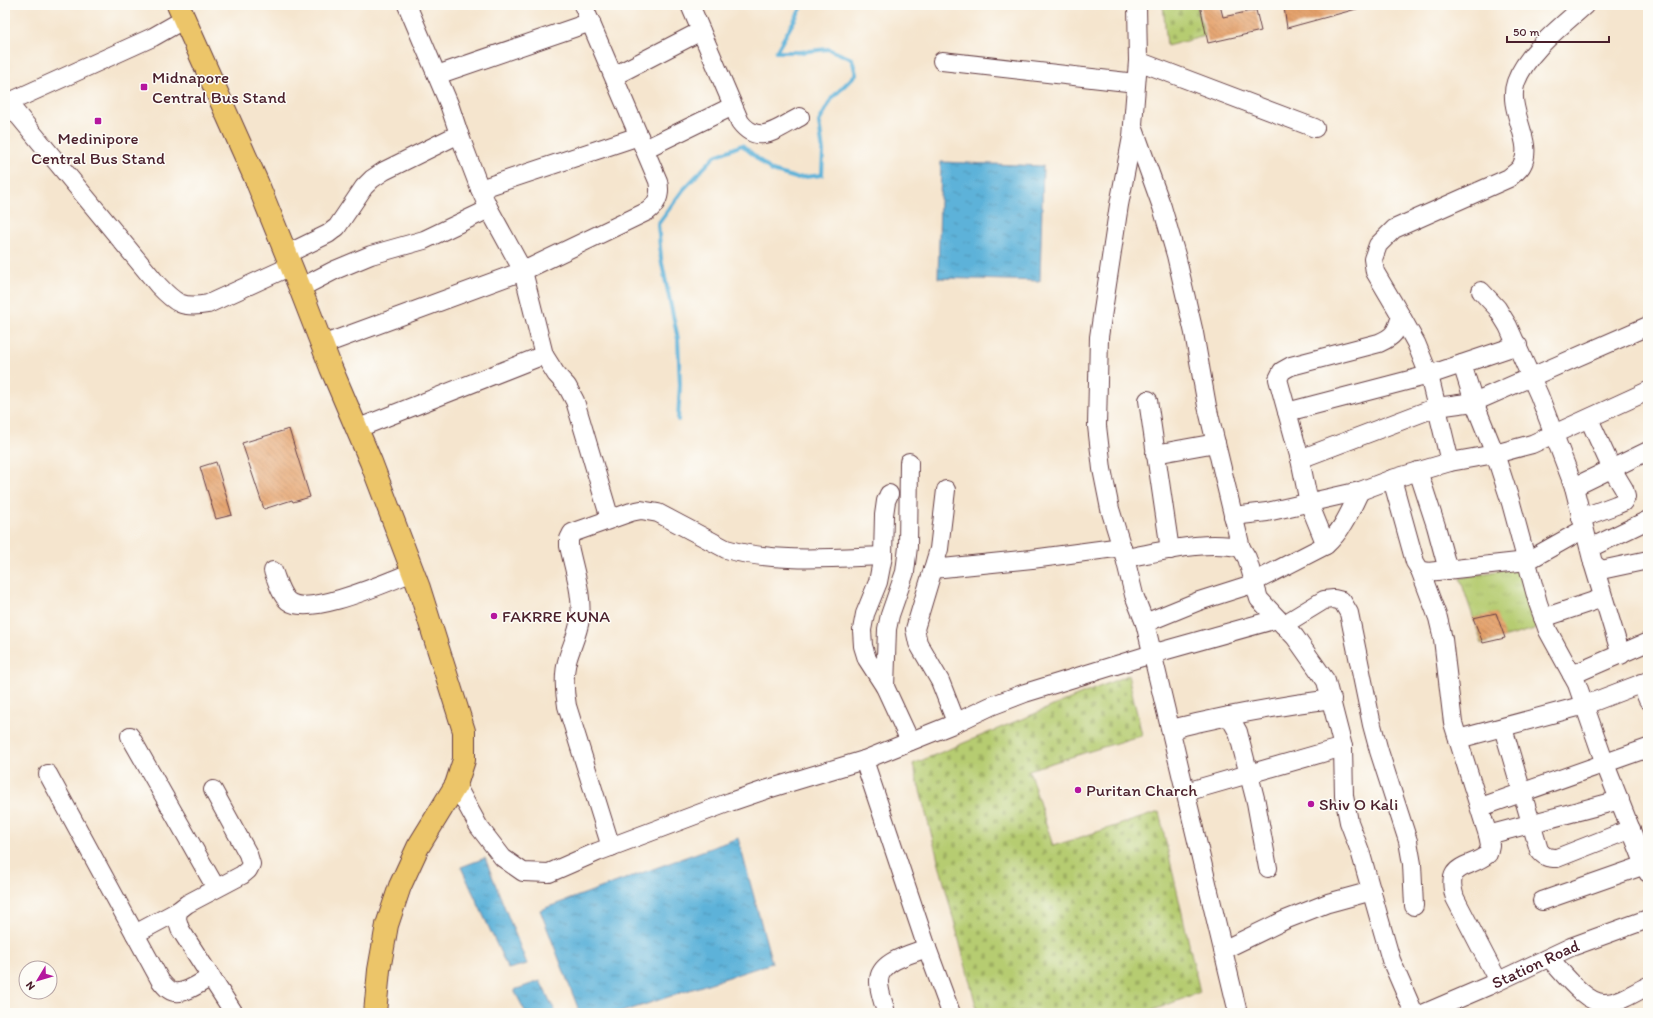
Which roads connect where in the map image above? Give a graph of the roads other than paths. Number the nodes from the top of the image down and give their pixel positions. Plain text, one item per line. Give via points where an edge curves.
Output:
1 (407, 5) edge
2 (583, 5) edge
3 (690, 5) edge
4 (1137, 5) edge
5 (1585, 5) edge
6 (180, 12) edge
7 (591, 22) junction
8 (701, 31) junction
9 (942, 61) dead end
10 (1138, 61) junction
11 (437, 75) junction
12 (614, 76) junction
13 (1136, 83) junction
14 (6, 103) edge
15 (733, 106) junction
16 (800, 117) dead end
17 (1133, 126) junction
18 (1315, 128) dead end
19 (459, 134) junction
20 (642, 143) junction
21 (480, 189) junction
22 (489, 209) junction
23 (289, 260) junction
24 (523, 271) junction
25 (300, 288) junction
26 (1481, 291) dead end
27 (1401, 316) junction
28 (1648, 326) edge
29 (322, 345) junction
30 (1518, 345) junction
31 (544, 355) junction
32 (1462, 364) junction
33 (1428, 375) junction
34 (1531, 377) junction
35 (1648, 392) edge
36 (1148, 400) dead end
37 (1474, 402) junction
38 (1437, 408) junction
39 (1287, 412) junction
40 (1589, 419) junction
41 (356, 429) junction
42 (1554, 434) junction
43 (1216, 443) junction
44 (1648, 451) edge
45 (1156, 454) junction
46 (1495, 454) junction
47 (1300, 459) junction
48 (909, 462) dead end
49 (1450, 462) junction
50 (1612, 468) junction
51 (1418, 471) junction
52 (1392, 479) junction
53 (1574, 487) junction
54 (946, 490) dead end
55 (1360, 491) junction
56 (889, 494) dead end
57 (1309, 503) junction
58 (1233, 516) junction
59 (610, 519) junction
60 (1648, 520) edge
61 (1583, 524) junction
62 (1326, 545) junction
63 (1241, 548) junction
64 (1170, 550) junction
65 (1123, 552) junction
66 (1591, 555) junction
67 (882, 556) junction
68 (1648, 560) edge
69 (1527, 561) junction
70 (933, 569) junction
71 (274, 570) dead end
72 (1420, 570) junction
73 (1448, 570) junction
74 (413, 572) junction
75 (1253, 582) junction
76 (1603, 598) junction
77 (1543, 618) junction
78 (1280, 622) junction
79 (1145, 623) junction
80 (1648, 642) edge
81 (1152, 654) junction
82 (1621, 655) junction
83 (1572, 675) junction
84 (1645, 682) edge
85 (885, 687) junction
86 (1332, 699) junction
87 (1648, 700) edge
88 (1585, 705) junction
89 (1229, 716) junction
90 (956, 722) junction
91 (1503, 728) junction
92 (1171, 729) junction
93 (130, 736) dead end
94 (1458, 740) junction
95 (910, 741) junction
96 (1343, 747) junction
97 (1648, 748) edge
98 (864, 760) junction
99 (1606, 764) junction
100 (48, 774) dead end
101 (1248, 774) junction
102 (456, 785) junction
103 (213, 790) dead end
104 (1186, 792) junction
105 (1522, 792) junction
106 (1620, 800) junction
107 (1481, 807) junction
108 (1532, 823) junction
109 (1631, 829) junction
110 (1488, 834) junction
111 (611, 847) junction
112 (1268, 868) dead end
113 (1646, 869) edge
114 (216, 888) junction
115 (1372, 891) junction
116 (1542, 901) dead end
117 (1414, 906) dead end
118 (178, 911) junction
119 (1648, 919) edge
120 (135, 934) junction
121 (927, 948) junction
122 (1223, 950) junction
123 (1549, 958) junction
124 (211, 977) junction
125 (1498, 981) junction
126 (1648, 986) edge
127 (234, 1013) edge
128 (375, 1013) edge
129 (886, 1013) edge
130 (951, 1013) edge
131 (1238, 1013) edge
132 (1414, 1013) edge
133 (1425, 1013) edge

1 - 11 street
2 - 7 street
3 - 8 street
4 - 10 street
5 - 27 street via 1527,60 1516,83 1514,104 1527,151 1522,166 1509,178 1394,229 1378,245 1373,259 1375,272
6 - 14 street via 153,37
6 - 23 main road via 221,100
7 - 11 street
7 - 12 street
8 - 12 street
8 - 15 street
9 - 13 street
10 - 13 street
10 - 18 street
11 - 19 street
12 - 20 street
13 - 17 street
14 - 23 street via 172,300 183,305 208,304
15 - 16 street via 740,122 746,130 754,134 763,135
15 - 20 street
17 - 43 street via 1176,255
17 - 65 street via 1099,337 1097,426 1110,509
19 - 21 street
19 - 23 street via 384,171 364,188 338,227
20 - 21 street
20 - 24 street via 660,190 655,205 648,211
21 - 22 street
22 - 24 street
22 - 25 street via 424,240 371,255
23 - 25 main road
24 - 29 street
24 - 31 street
25 - 29 main road
26 - 30 street via 1497,308
27 - 33 street via 1416,343
27 - 39 street via 1397,330 1390,338 1291,366 1282,371 1278,379
28 - 34 street
29 - 41 main road
30 - 32 street
30 - 34 street
31 - 41 street
31 - 59 street via 575,401
32 - 33 street
32 - 37 street
33 - 38 street
33 - 39 street
34 - 37 street
34 - 42 street
35 - 40 street
36 - 45 street
37 - 38 street
37 - 46 street
38 - 47 street
38 - 49 street
39 - 47 street
40 - 42 street
40 - 50 street
41 - 74 main road
42 - 46 street via 1532,444
42 - 53 street
43 - 45 street
43 - 58 street
44 - 50 street
45 - 64 street
46 - 49 street
46 - 69 street
47 - 57 street
48 - 85 street via 908,547 905,572 887,629
49 - 51 street
50 - 53 street
50 - 61 street via 1626,497 1623,502
51 - 52 street
51 - 73 street
52 - 55 street
52 - 72 street via 1415,562
53 - 61 street
54 - 70 street via 942,528
55 - 57 street
55 - 62 street via 1337,535
56 - 67 street via 884,515
57 - 58 street
57 - 62 street
58 - 63 street
59 - 67 street via 641,510 658,513 736,552 809,559
59 - 111 street via 579,529 572,533 569,539 579,591 580,617 579,628 568,658 564,692
60 - 66 street
61 - 66 street
61 - 69 street
62 - 75 street
63 - 64 street via 1227,544
63 - 75 street via 1247,558
64 - 65 street
65 - 70 street
65 - 79 street via 1134,595
66 - 68 street via 1601,570
66 - 76 street
67 - 85 street via 878,582 865,614 862,630 867,659
69 - 73 street
69 - 77 street
70 - 90 street via 915,629 918,643 940,681
71 - 74 street via 282,594 288,601 295,604 317,605 340,600
72 - 73 street
72 - 94 street via 1443,639 1451,711
74 - 102 main road via 464,731 464,760
75 - 78 street via 1259,599
75 - 79 street
76 - 77 street
76 - 82 street
77 - 83 street
78 - 81 street
78 - 86 street via 1316,665 1326,681
78 - 117 street via 1324,600 1342,601 1349,613 1374,731 1408,841
79 - 81 street
80 - 82 street
81 - 90 street via 1025,693
81 - 92 street
82 - 83 street
83 - 88 street
84 - 87 street
84 - 88 street
85 - 95 street
86 - 89 street via 1276,706
86 - 96 street
88 - 91 street
88 - 99 street
89 - 92 street
89 - 101 street via 1238,732
90 - 95 street
91 - 94 street
91 - 105 street
92 - 104 street
93 - 114 street
94 - 107 street
95 - 98 street
96 - 101 street
96 - 115 street via 1346,810
97 - 99 street
98 - 111 street via 768,789
98 - 121 street
99 - 105 street
99 - 106 street
100 - 120 street
101 - 104 street
101 - 112 street
102 - 111 street via 479,826 502,858 523,872 549,873
102 - 128 main road via 418,847 400,886 387,925
103 - 114 street via 251,864 242,875
104 - 122 street
105 - 107 street
105 - 108 street
106 - 108 street
106 - 109 street
107 - 110 street
108 - 109 street via 1539,850 1550,858 1557,858
108 - 110 street
109 - 113 street
110 - 125 street via 1488,854 1455,871 1452,879 1455,898
113 - 116 street
114 - 118 street
115 - 122 street via 1328,903 1285,920
115 - 132 street via 1391,960
118 - 120 street
118 - 124 street via 180,929
119 - 123 street, Station Road via 1571,947
120 - 124 street via 160,980 174,992 184,991
121 - 129 street via 897,959 884,968 879,980
121 - 130 street
122 - 131 street
123 - 125 street, Station Road
123 - 126 street via 1583,994 1595,1002 1617,1000
124 - 127 street
125 - 133 street, Station Road

